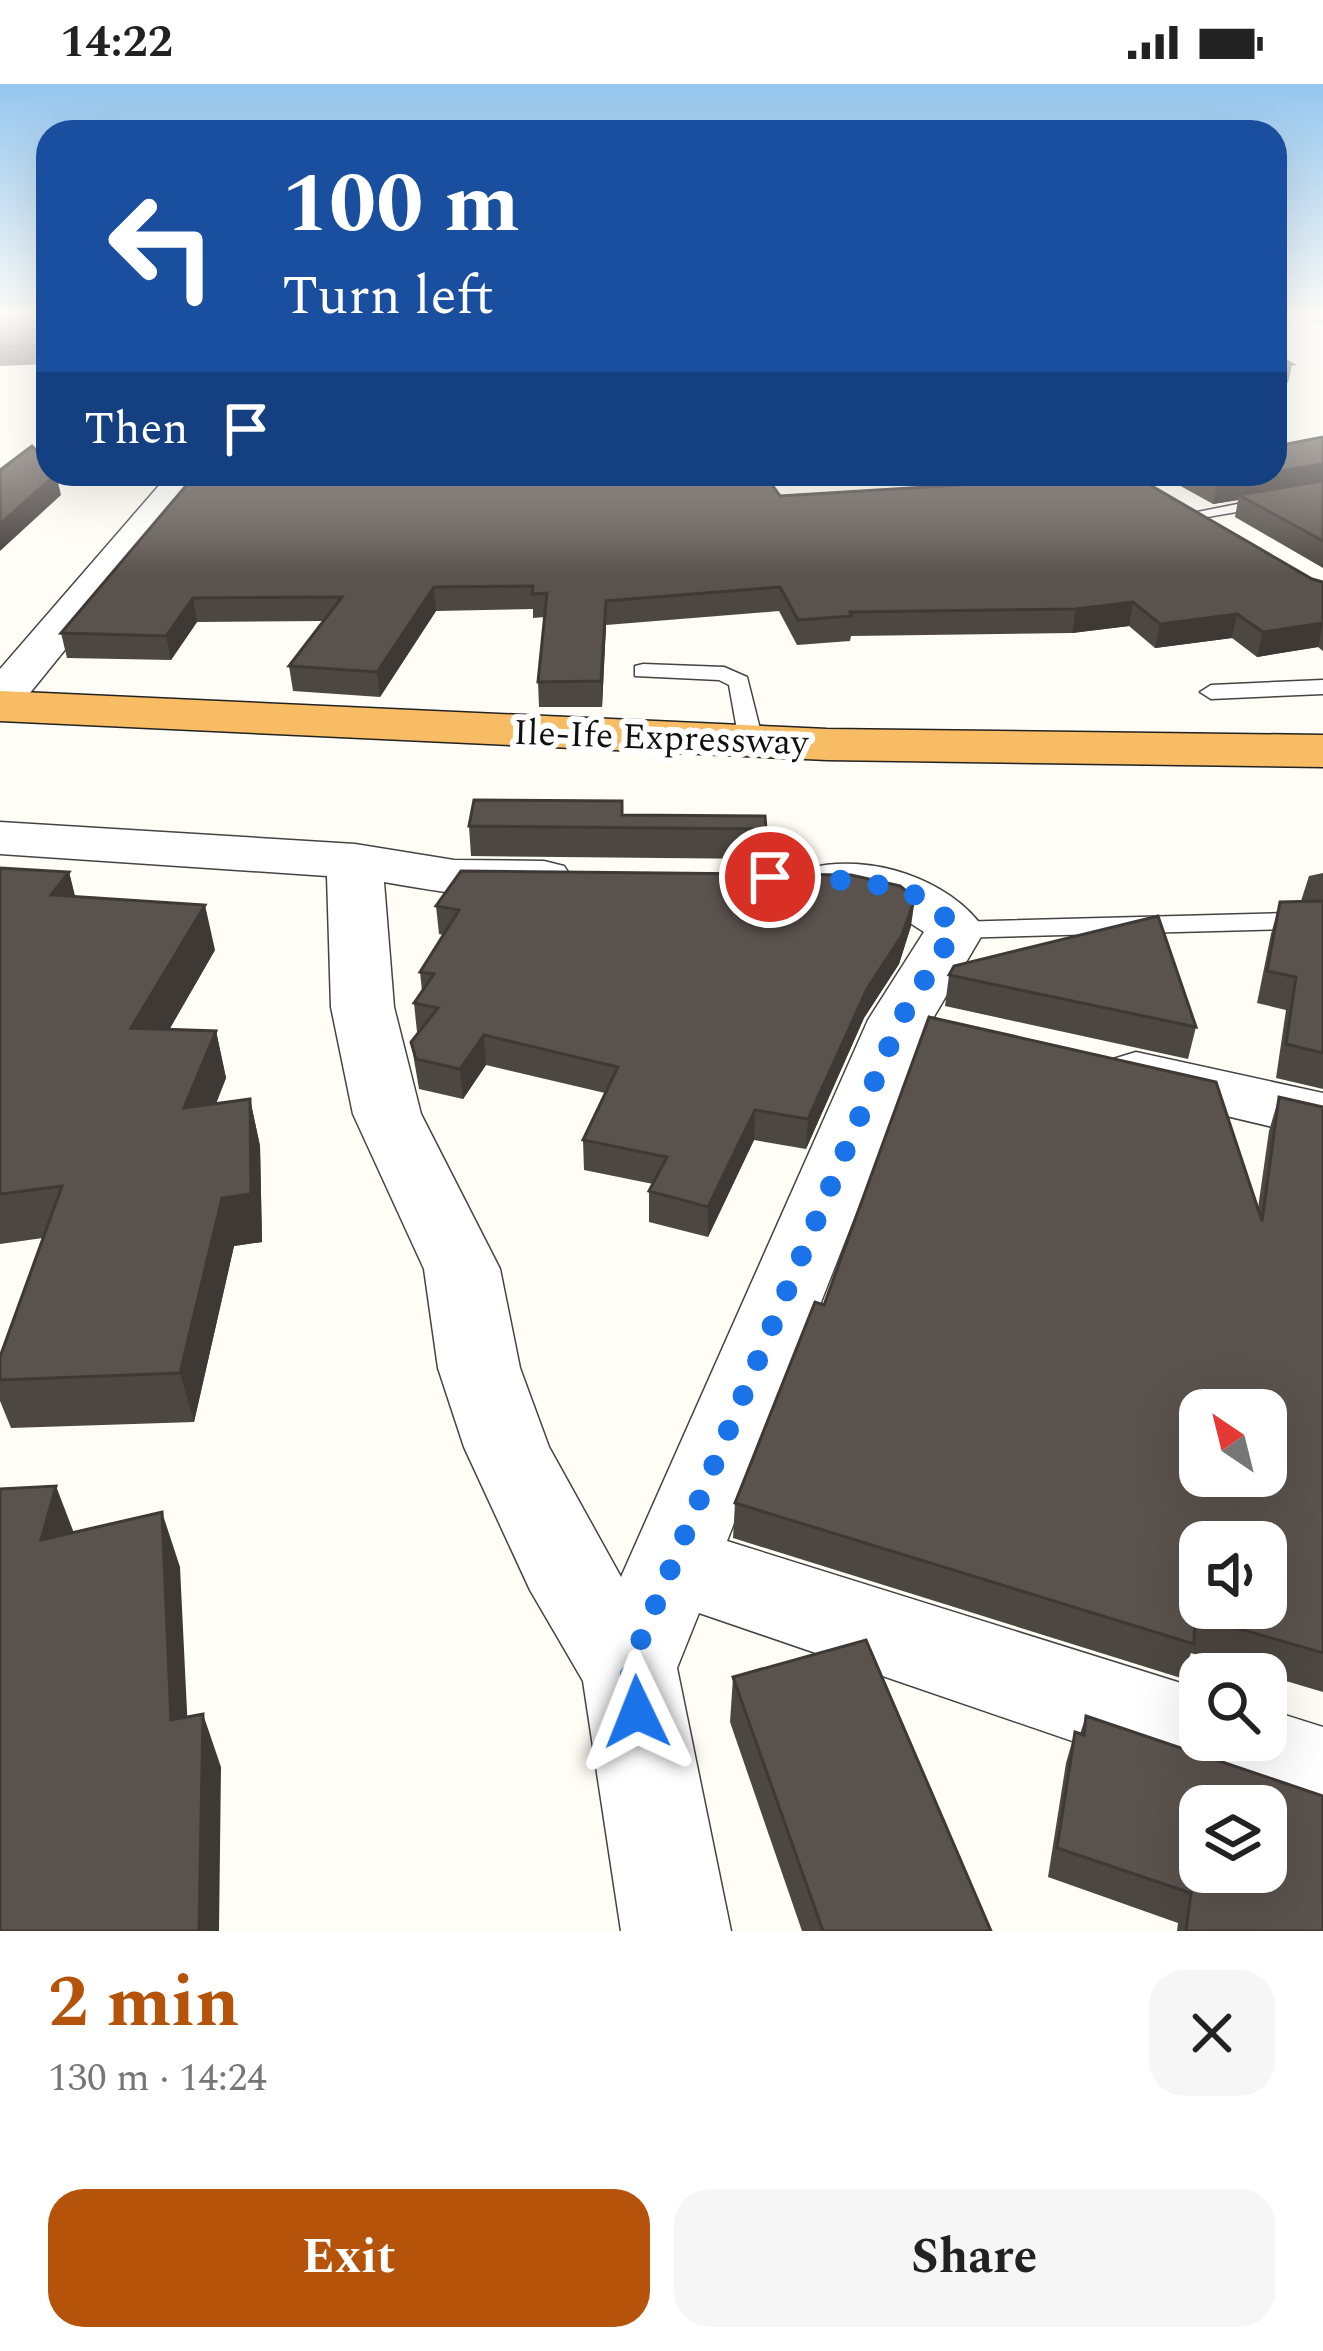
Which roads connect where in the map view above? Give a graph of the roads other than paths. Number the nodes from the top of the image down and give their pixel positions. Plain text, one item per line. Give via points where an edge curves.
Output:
1 (178, 486) edge
2 (1323, 492) edge
3 (1161, 494) edge
4 (1196, 514) junction
5 (1249, 544) edge
6 (643, 671) dead end
7 (1323, 687) edge
8 (1211, 692) dead end
9 (0, 703) edge
10 (751, 741) junction
11 (0, 745) edge
12 (1323, 751) edge
13 (1323, 788) edge
14 (0, 838) edge
15 (355, 861) junction
16 (770, 877) edge
17 (613, 878) edge
18 (1323, 920) edge
19 (955, 930) junction
20 (900, 1020) junction
21 (967, 1035) edge
22 (1078, 1060) edge
23 (1323, 1116) edge
24 (672, 1564) junction
25 (629, 1668) junction
26 (1179, 1730) edge
27 (1274, 1761) edge
28 (1323, 1777) edge
29 (676, 1931) edge

1 - 9 street
2 - 4 lane
3 - 4 street
4 - 5 street
6 - 10 lane via 724,674 739,682
7 - 8 lane
9 - 10 highway, Ile-Ife Expressway
10 - 12 highway, Ile-Ife Expressway
11 - 13 highway, Ile-Ife Expressway
14 - 15 street
15 - 17 street via 454,877
15 - 25 street via 356,977 383,1102 464,1274 479,1369 517,1471 574,1589
16 - 19 street via 849,881 918,897
18 - 19 lane
19 - 20 street
20 - 21 street
20 - 24 street
22 - 23 street
24 - 25 street
24 - 26 street
25 - 29 street
27 - 28 street

